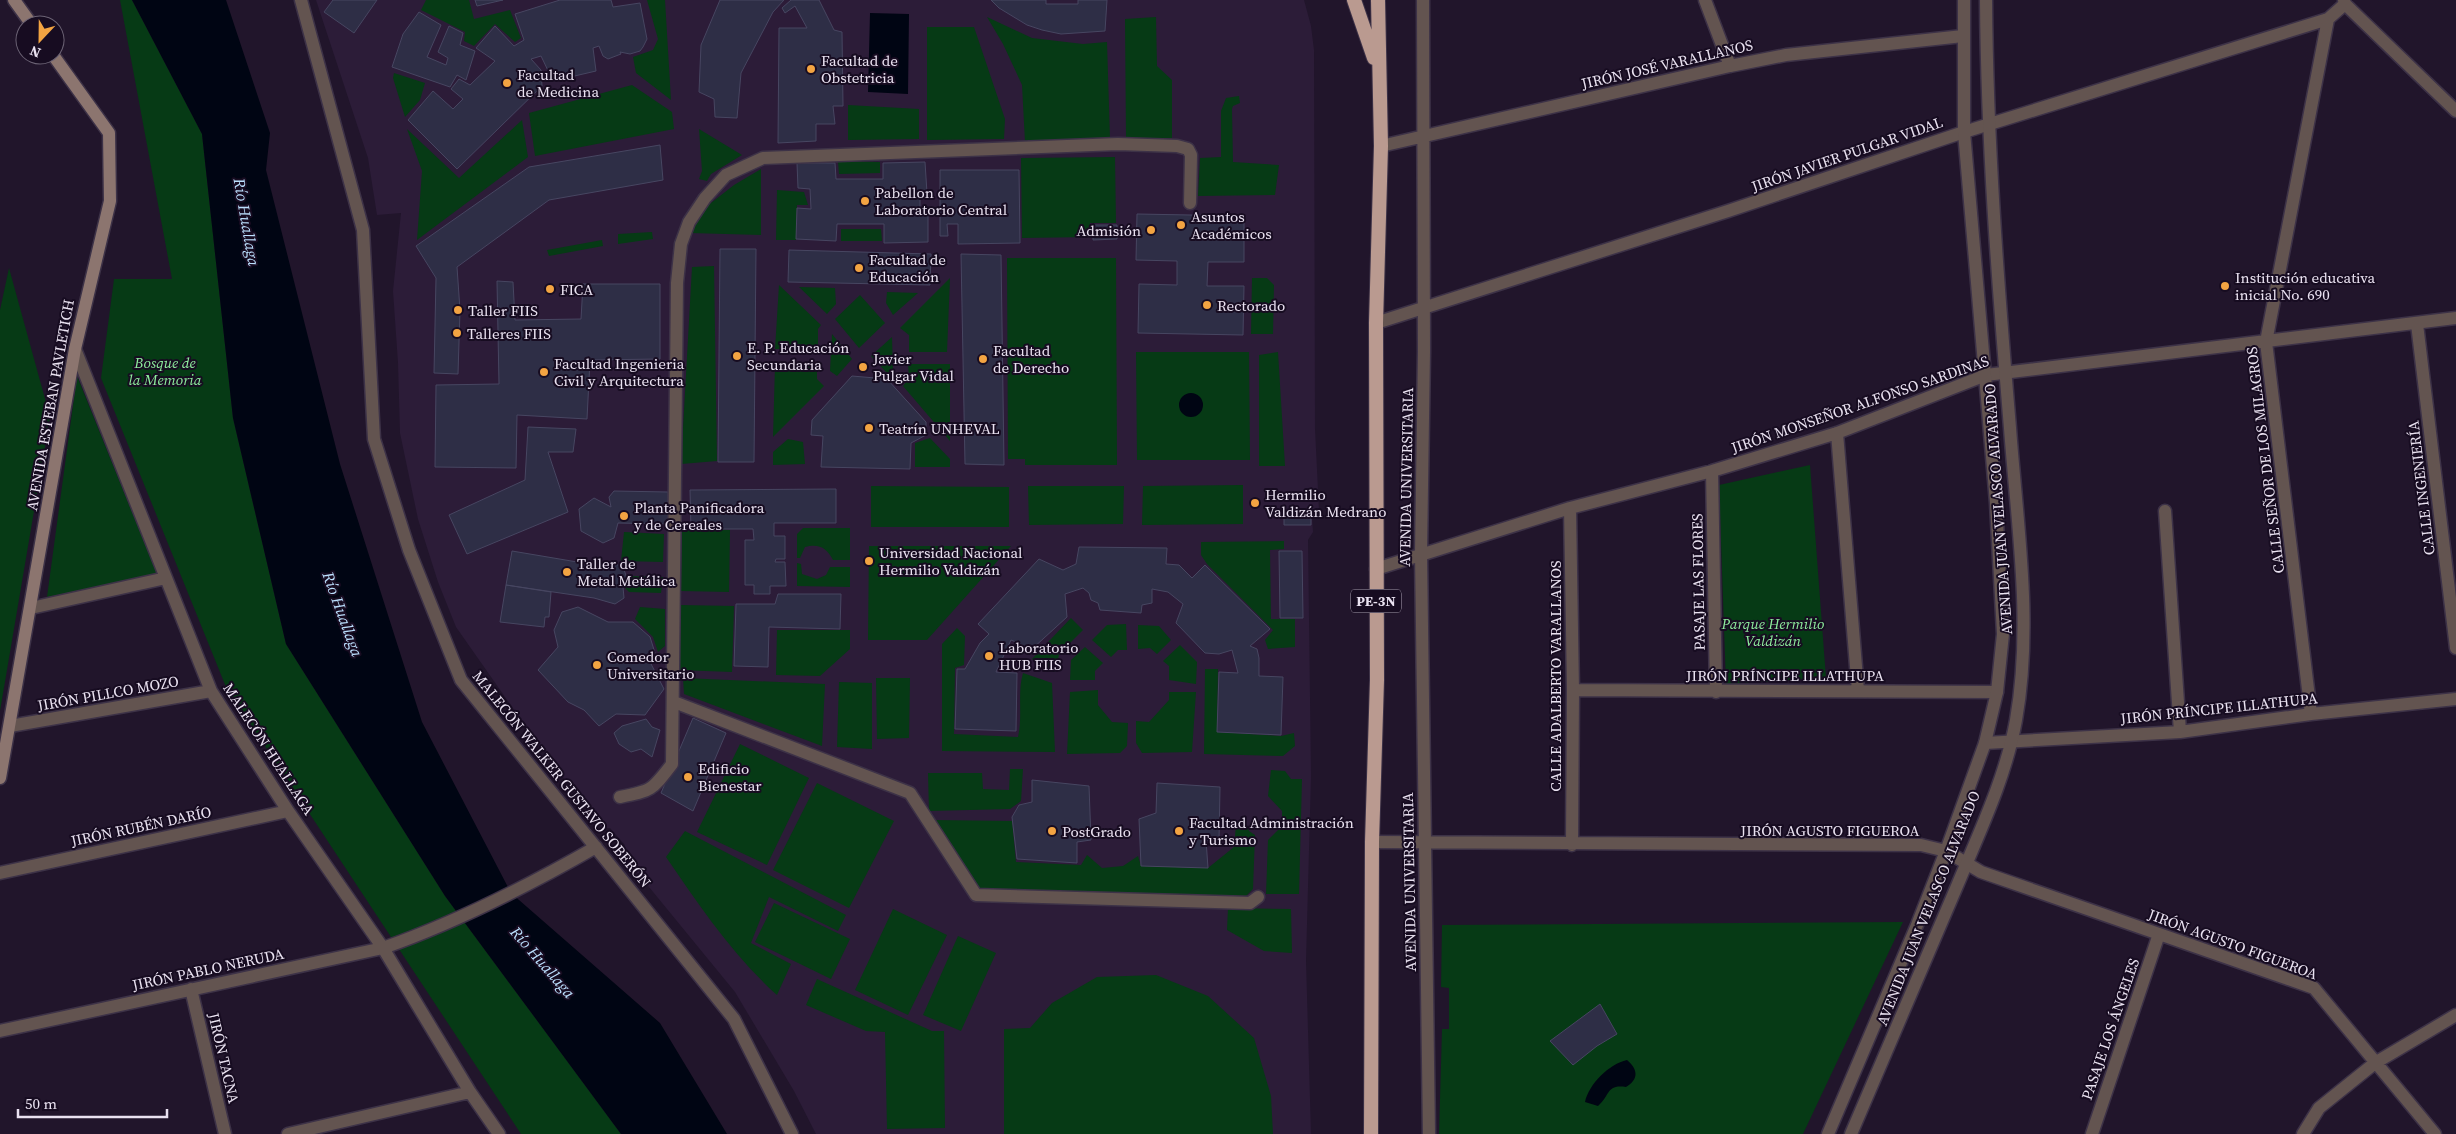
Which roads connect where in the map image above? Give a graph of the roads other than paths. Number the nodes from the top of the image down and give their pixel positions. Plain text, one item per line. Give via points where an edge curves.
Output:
1 (14, 0) edge
2 (301, 0) edge
3 (1354, 0) edge
4 (1378, 0) edge
5 (1424, 0) edge
6 (1705, 0) edge
7 (1964, 0) edge
8 (1986, 0) edge
9 (2345, 2) edge
10 (25, 15) edge
11 (2328, 19) junction
12 (1963, 36) junction
13 (60, 65) edge
14 (1730, 66) junction
15 (1378, 69) junction
16 (2456, 110) edge
17 (1989, 125) junction
18 (1964, 132) junction
19 (1424, 136) junction
20 (1381, 146) junction
21 (1190, 203) dead end
22 (1423, 308) junction
23 (2456, 318) edge
24 (1376, 323) junction
25 (2417, 324) junction
26 (2266, 342) junction
27 (75, 350) junction
28 (2005, 373) junction
29 (1986, 375) junction
30 (1837, 432) junction
31 (1712, 471) junction
32 (1570, 508) junction
33 (2165, 511) dead end
34 (1421, 554) junction
35 (1376, 569) junction
36 (166, 578) junction
37 (31, 608) junction
38 (2456, 648) edge
39 (1573, 690) junction
40 (211, 691) junction
41 (1858, 691) junction
42 (1716, 692) junction
43 (1996, 692) junction
44 (2456, 698) edge
45 (674, 702) junction
46 (2311, 714) junction
47 (10, 726) junction
48 (2180, 732) junction
49 (2010, 742) junction
50 (1985, 743) junction
51 (0, 778) edge
52 (620, 797) dead end
53 (288, 811) junction
54 (1372, 842) junction
55 (1425, 844) junction
56 (1572, 845) junction
57 (596, 847) junction
58 (1946, 851) junction
59 (1966, 863) junction
60 (0, 873) edge
61 (1258, 897) dead end
62 (2159, 934) junction
63 (383, 948) junction
64 (191, 989) junction
65 (2456, 1015) edge
66 (0, 1032) edge
67 (2375, 1063) junction
68 (470, 1092) junction
69 (225, 1134) edge
70 (288, 1134) edge
71 (499, 1134) edge
72 (792, 1134) edge
73 (1371, 1134) edge
74 (1429, 1134) edge
75 (1828, 1134) edge
76 (1851, 1134) edge
77 (2092, 1134) edge
78 (2303, 1134) edge
79 (2435, 1134) edge

1 - 10 main road
2 - 57 street, MALECÓN WALKER GUSTAVO SOBERÓN via 363,230 374,438 409,550 461,680
3 - 15 highway
4 - 15 highway, PE-3N
5 - 19 street, AVENIDA UNIVERSITARIA
6 - 14 street
7 - 12 street, AVENIDA JUAN VELASCO ALVARADO
8 - 17 street, AVENIDA JUAN VELASCO ALVARADO
9 - 11 street
9 - 16 street
11 - 17 street, JIRÓN JAVIER PULGAR VIDAL
11 - 26 street, CALLE SEÑOR DE LOS MILAGROS
12 - 14 street, JIRÓN JOSÉ VARALLANOS via 1786,55
12 - 18 street, AVENIDA JUAN VELASCO ALVARADO
13 - 27 main road, AVENIDA ESTEBAN PAVLETICH via 109,133 110,201
14 - 19 street, JIRÓN JOSÉ VARALLANOS
15 - 20 highway, AVENIDA UNIVERSITARIA / PE-3N
17 - 18 street, JIRÓN JAVIER PULGAR VIDAL
17 - 28 street, AVENIDA JUAN VELASCO ALVARADO
18 - 22 street, JIRÓN JAVIER PULGAR VIDAL
18 - 29 street, AVENIDA JUAN VELASCO ALVARADO
19 - 20 street, JIRÓN JOSÉ VARALLANOS
19 - 22 street, AVENIDA UNIVERSITARIA
20 - 24 highway, AVENIDA UNIVERSITARIA / PE-3N
21 - 45 street via 1191,155 1188,149 1176,146 1118,144 763,158 726,175 689,222 681,244 677,283
22 - 24 street, JIRÓN JAVIER PULGAR VIDAL
22 - 34 street, AVENIDA UNIVERSITARIA
23 - 25 street, JIRÓN MONSEÑOR ALFONSO SARDINAS
24 - 35 highway, AVENIDA UNIVERSITARIA / PE-3N
25 - 26 street, JIRÓN MONSEÑOR ALFONSO SARDINAS
25 - 38 street, CALLE INGENIERÍA
26 - 28 street, JIRÓN MONSEÑOR ALFONSO SARDINAS
26 - 46 street, CALLE SEÑOR DE LOS MILAGROS
27 - 36 street, MALECÓN HUALLAGA
27 - 37 main road, AVENIDA ESTEBAN PAVLETICH
28 - 29 street, JIRÓN MONSEÑOR ALFONSO SARDINAS
28 - 49 street, AVENIDA JUAN VELASCO ALVARADO via 2023,594 2023,651 2016,720
29 - 30 street, JIRÓN MONSEÑOR ALFONSO SARDINAS
29 - 43 street, AVENIDA JUAN VELASCO ALVARADO via 2003,634
30 - 31 street, JIRÓN MONSEÑOR ALFONSO SARDINAS
30 - 41 street
31 - 32 street, JIRÓN MONSEÑOR ALFONSO SARDINAS
31 - 42 street, PASAJE LAS FLORES
32 - 34 street, JIRÓN MONSEÑOR ALFONSO SARDINAS
32 - 39 street, CALLE ADALBERTO VARALLANOS
33 - 48 street
34 - 35 street, JIRÓN MONSEÑOR ALFONSO SARDINAS
34 - 55 street, AVENIDA UNIVERSITARIA
35 - 54 highway, AVENIDA UNIVERSITARIA / PE-3N via 1377,680
36 - 37 street
36 - 40 street, MALECÓN HUALLAGA
37 - 47 main road, AVENIDA ESTEBAN PAVLETICH
39 - 42 street, JIRÓN PRÍNCIPE ILLATHUPA
39 - 56 street, CALLE ADALBERTO VARALLANOS
40 - 47 street, JIRÓN PILLCO MOZO
40 - 53 street, MALECÓN HUALLAGA
41 - 42 street, JIRÓN PRÍNCIPE ILLATHUPA
41 - 43 street, JIRÓN PRÍNCIPE ILLATHUPA
43 - 50 street, AVENIDA JUAN VELASCO ALVARADO
44 - 46 street, JIRÓN PRÍNCIPE ILLATHUPA
45 - 52 street via 672,764 654,788
45 - 61 street via 910,793 976,895 1250,903
46 - 48 street, JIRÓN PRÍNCIPE ILLATHUPA
47 - 51 main road, AVENIDA ESTEBAN PAVLETICH
48 - 49 street, JIRÓN PRÍNCIPE ILLATHUPA
49 - 50 street, JIRÓN PRÍNCIPE ILLATHUPA
49 - 59 street, AVENIDA JUAN VELASCO ALVARADO
50 - 58 street, AVENIDA JUAN VELASCO ALVARADO
53 - 60 street, JIRÓN RUBÉN DARÍO
53 - 63 street, MALECÓN HUALLAGA
54 - 55 street, JIRÓN AGUSTO FIGUEROA
54 - 73 highway, AVENIDA UNIVERSITARIA / PE-3N
55 - 56 street, JIRÓN AGUSTO FIGUEROA
55 - 74 street, AVENIDA UNIVERSITARIA
56 - 58 street, JIRÓN AGUSTO FIGUEROA via 1921,845
57 - 63 street, JIRÓN PABLO NERUDA via 421,935
57 - 72 street, MALECÓN WALKER GUSTAVO SOBERÓN via 734,1019
58 - 59 street, JIRÓN AGUSTO FIGUEROA
58 - 75 street, AVENIDA JUAN VELASCO ALVARADO via 1918,925
59 - 62 street, JIRÓN AGUSTO FIGUEROA via 1982,872
59 - 76 street, AVENIDA JUAN VELASCO ALVARADO
62 - 67 street, JIRÓN AGUSTO FIGUEROA via 2314,988
62 - 77 street, PASAJE LOS ÁNGELES
63 - 64 street, JIRÓN PABLO NERUDA
63 - 68 street, MALECÓN HUALLAGA
64 - 66 street, JIRÓN PABLO NERUDA
64 - 69 street, JIRÓN TACNA
65 - 67 street
67 - 78 street via 2320,1108
67 - 79 street, JIRÓN AGUSTO FIGUEROA
68 - 70 street
68 - 71 street, MALECÓN HUALLAGA

